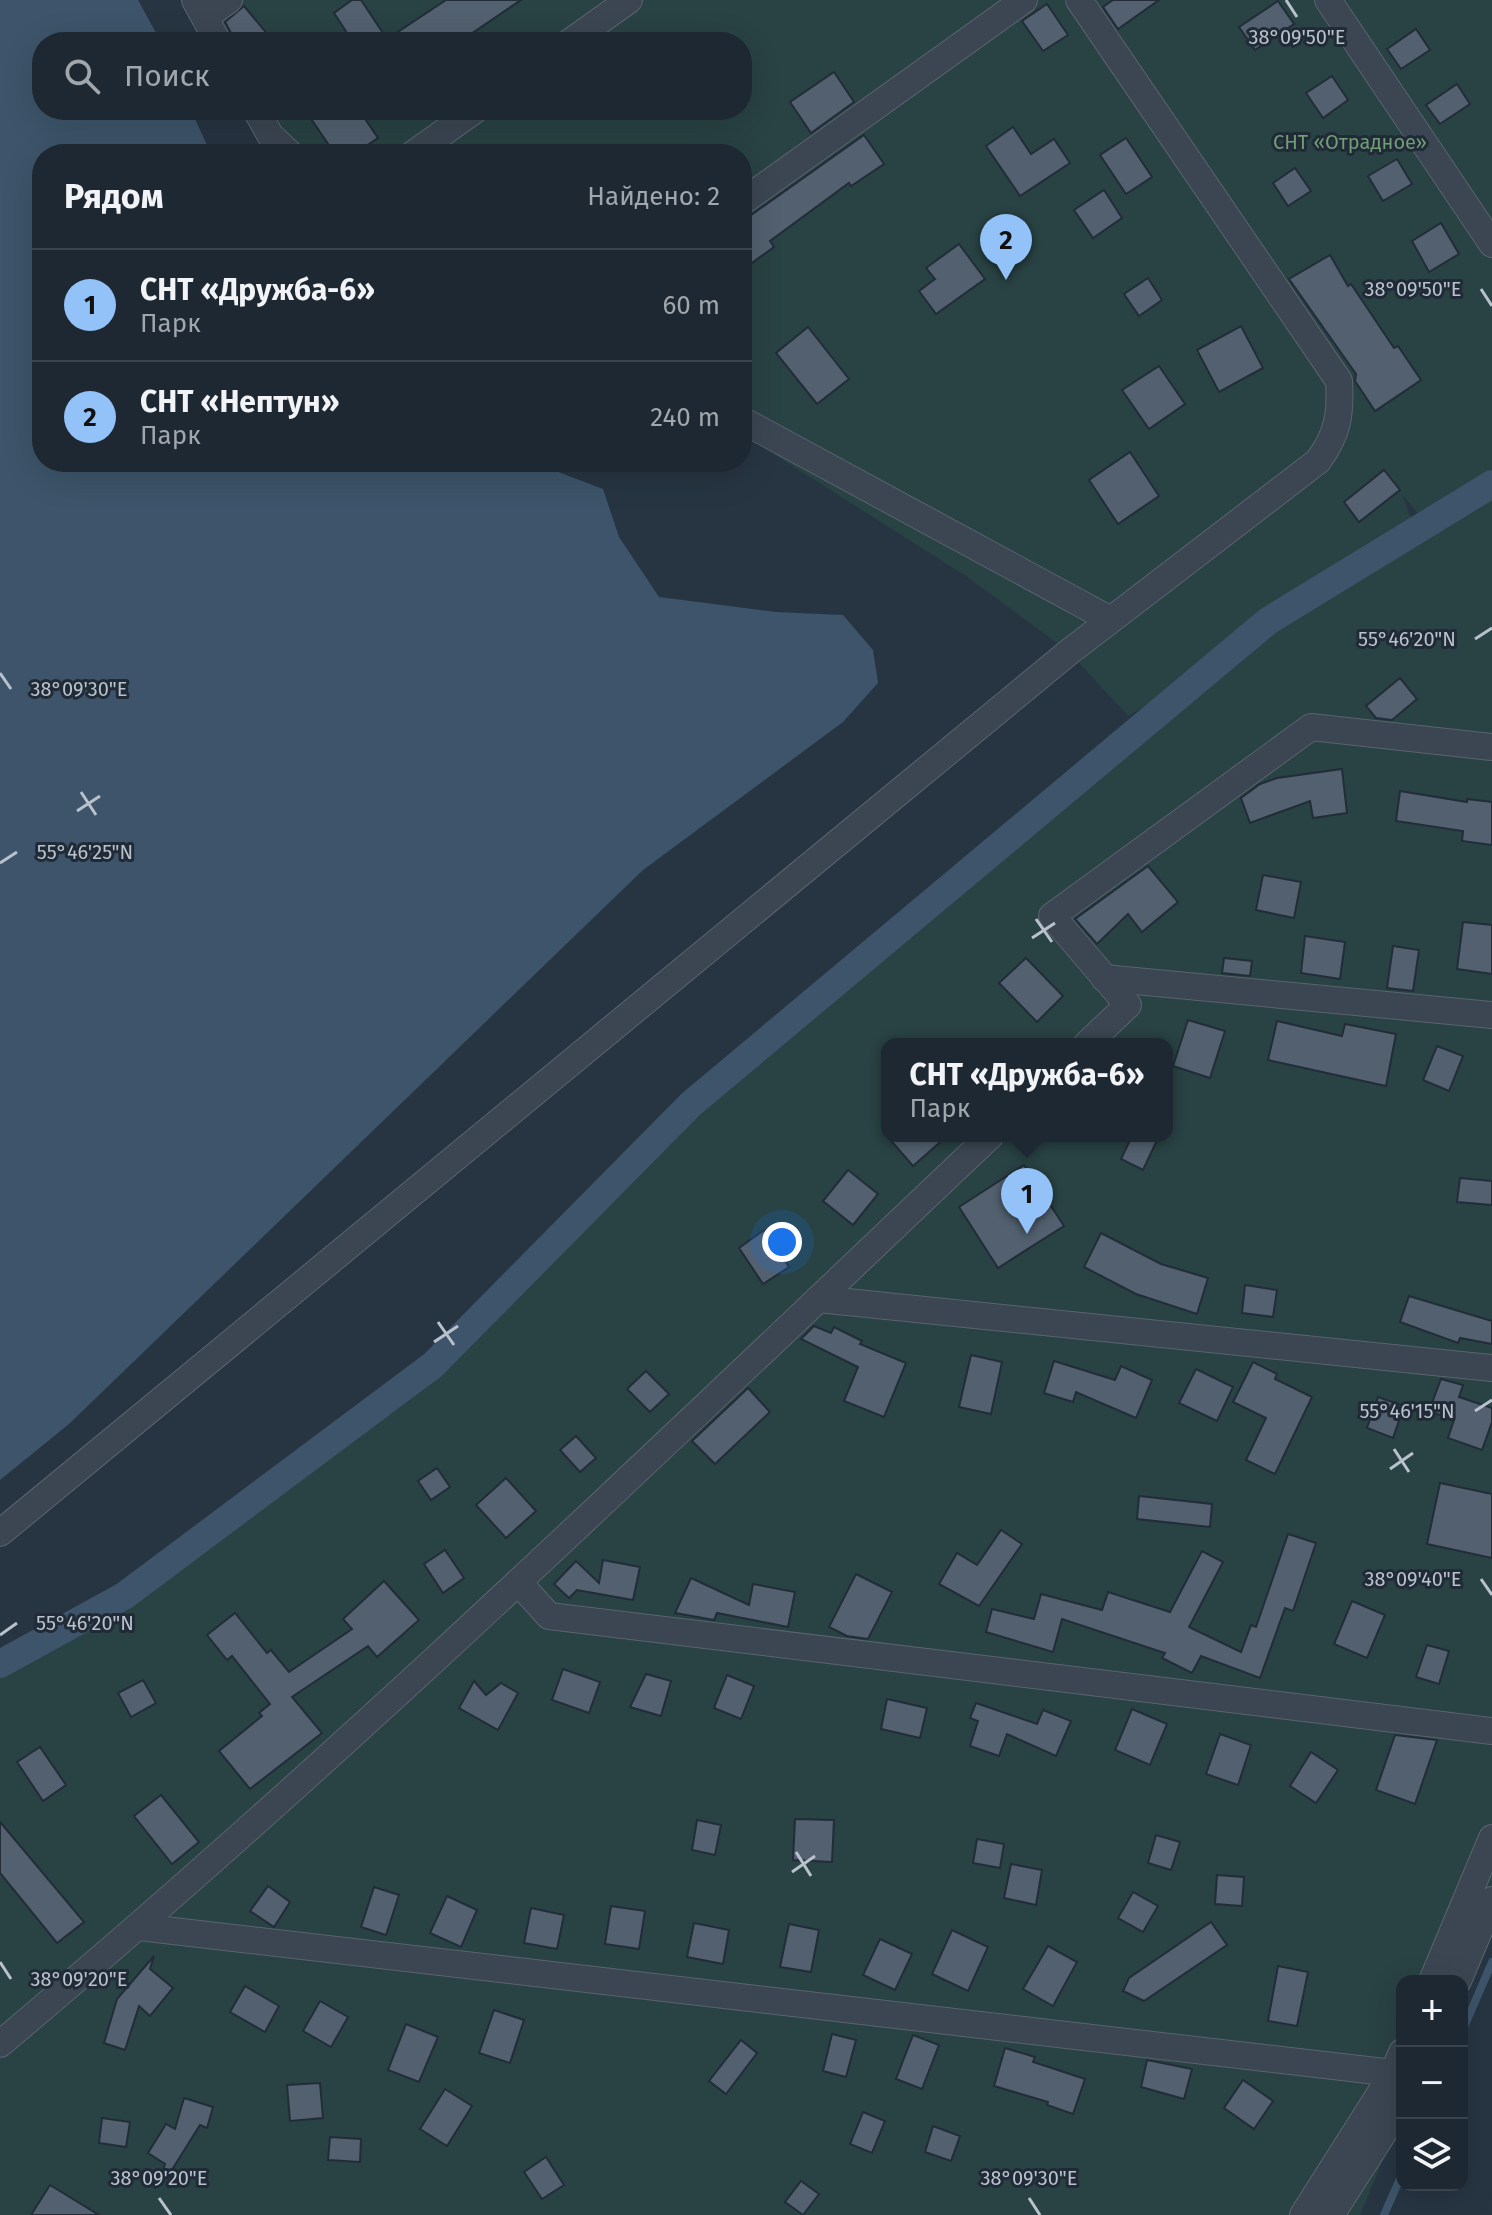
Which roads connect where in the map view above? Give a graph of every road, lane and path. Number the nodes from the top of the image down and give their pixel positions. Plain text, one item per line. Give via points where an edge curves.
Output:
1 (229, 0) edge
2 (629, 0) edge
3 (1024, 0) edge
4 (1079, 0) edge
5 (1328, 0) edge
6 (200, 8) edge
7 (213, 32) edge
8 (584, 32) edge
9 (262, 120) edge
10 (461, 120) edge
11 (279, 144) edge
12 (427, 144) edge
13 (752, 195) edge
14 (1492, 244) edge
15 (752, 425) edge
16 (1109, 619) junction
17 (1492, 747) edge
18 (1104, 978) junction
19 (1492, 1015) edge
20 (1093, 1038) edge
21 (984, 1142) edge
22 (818, 1299) junction
23 (1492, 1368) edge
24 (0, 1533) edge
25 (518, 1582) junction
26 (1492, 1731) edge
27 (1492, 1838) edge
28 (1492, 1900) edge
29 (139, 1927) junction
30 (1435, 1975) edge
31 (1461, 1975) edge
32 (0, 2044) edge
33 (1396, 2067) edge
34 (1396, 2072) edge
35 (1396, 2113) edge
36 (1303, 2215) edge
37 (1331, 2215) edge

1 - 6 street
2 - 8 street
3 - 13 street
4 - 16 street via 1339,381 1341,413 1334,440 1318,461
5 - 14 street
6 - 7 street
9 - 11 street
10 - 12 street
15 - 16 street
16 - 24 street
17 - 18 street via 1311,727 1052,916
18 - 19 street
18 - 20 street via 1128,1005
21 - 22 street
22 - 23 street
22 - 25 street
25 - 26 street via 549,1616
25 - 29 street
27 - 30 street
28 - 31 street
29 - 32 street
29 - 33 street
34 - 36 street
35 - 37 street

